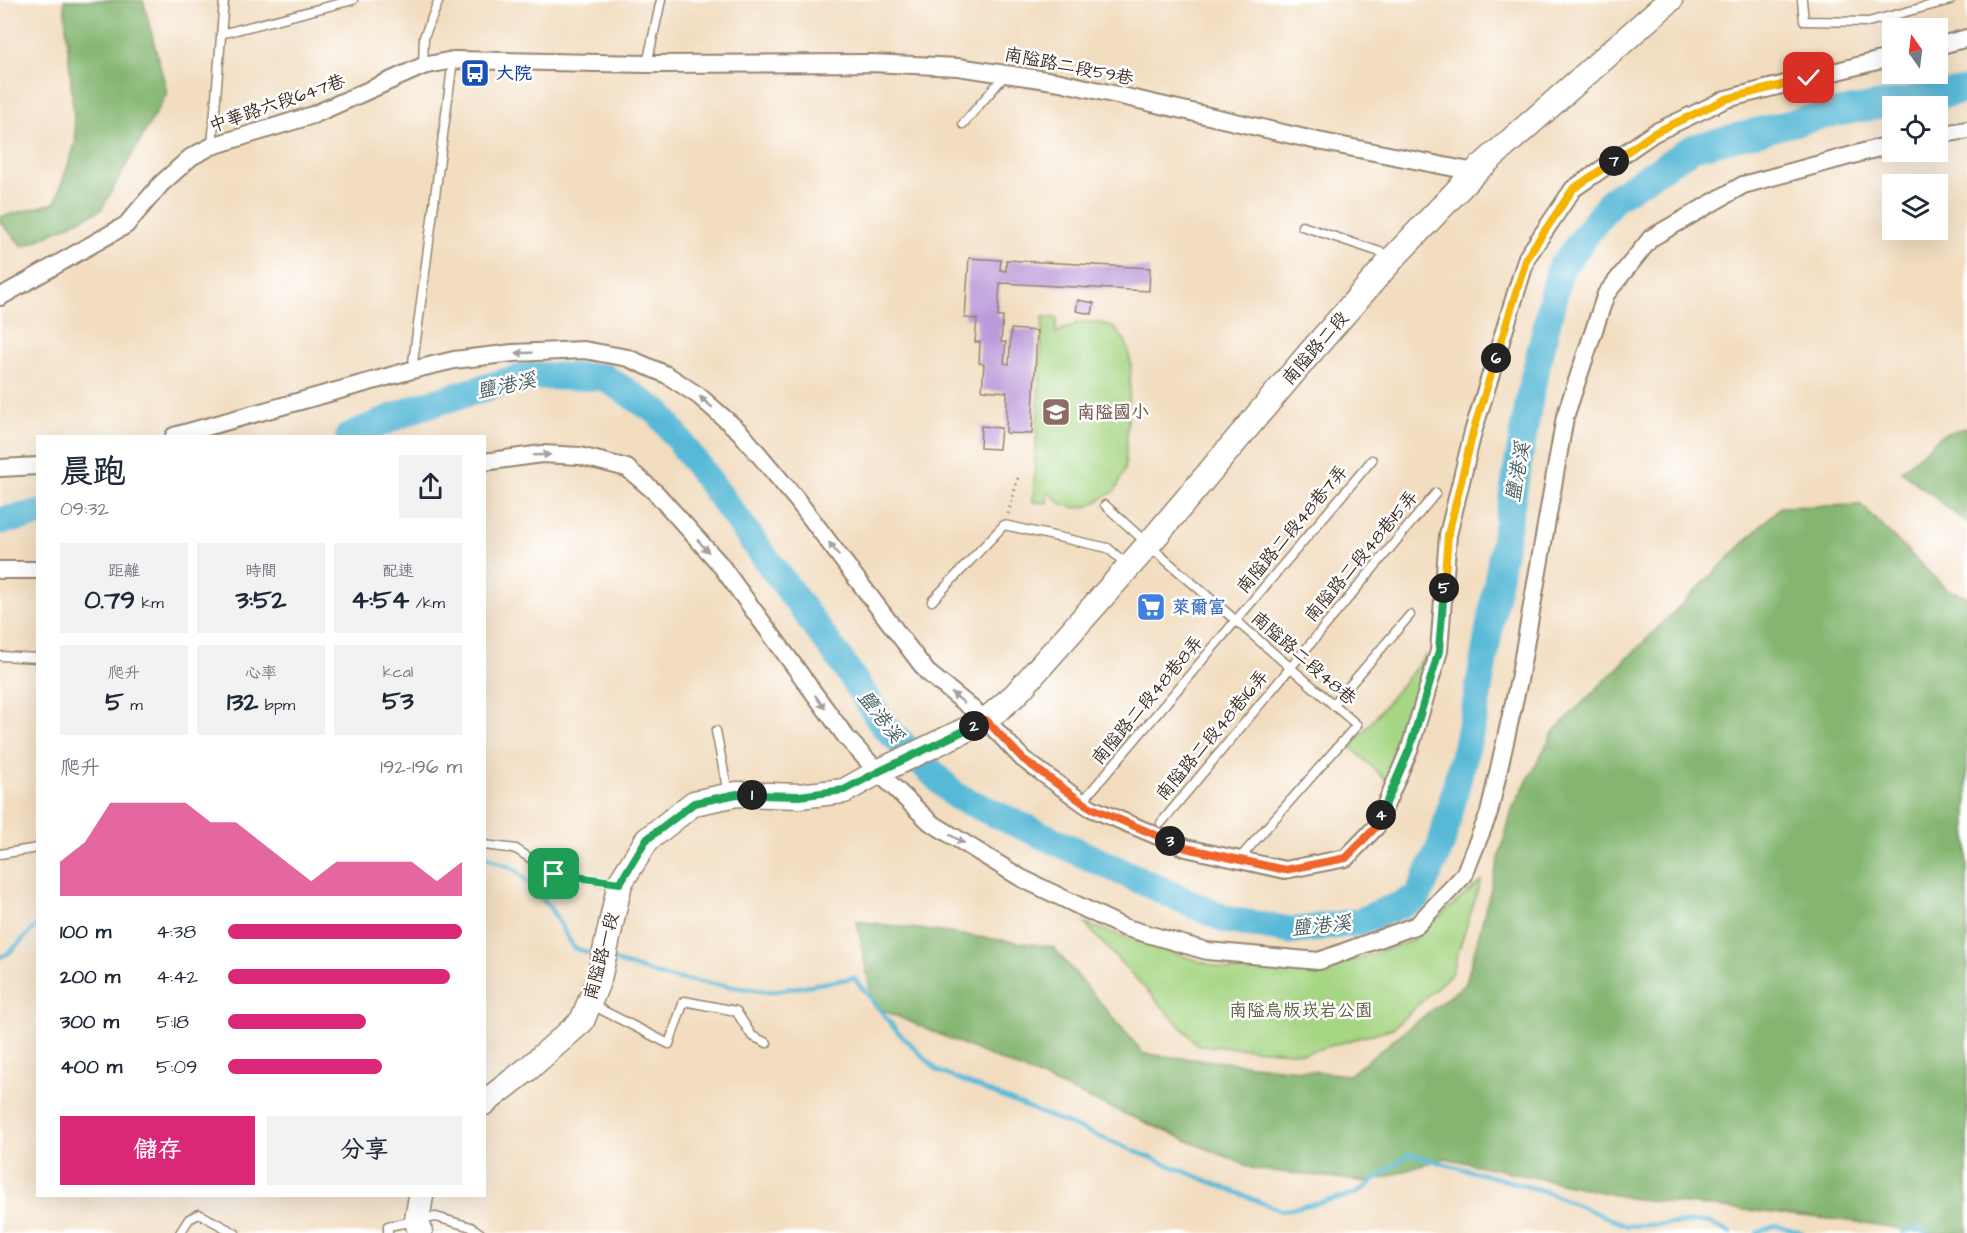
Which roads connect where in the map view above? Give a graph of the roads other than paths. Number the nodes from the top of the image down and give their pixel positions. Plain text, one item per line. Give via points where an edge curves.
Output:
1 (224, 0) edge
2 (353, 0) edge
3 (439, 0) edge
4 (662, 0) edge
5 (1670, 0) edge
6 (1802, 0) edge
7 (1951, 0) edge
8 (221, 34) junction
9 (1967, 38) edge
10 (1948, 43) edge
11 (453, 60) junction
12 (1882, 60) edge
13 (647, 64) junction
14 (423, 66) junction
15 (1007, 73) junction
16 (963, 124) dead end
17 (1967, 130) edge
18 (1948, 133) edge
19 (212, 146) junction
20 (1882, 147) edge
21 (1475, 172) junction
22 (1302, 226) dead end
23 (1394, 257) junction
24 (0, 297) edge
25 (412, 370) junction
26 (178, 435) edge
27 (1372, 460) dead end
28 (486, 462) edge
29 (36, 466) edge
30 (0, 468) edge
31 (1436, 493) dead end
32 (1105, 505) dead end
33 (1148, 545) junction
34 (1128, 566) junction
35 (0, 570) edge
36 (36, 570) edge
37 (932, 601) dead end
38 (1410, 615) dead end
39 (1237, 620) junction
40 (0, 656) edge
41 (36, 658) edge
42 (1289, 668) junction
43 (1333, 705) junction
44 (986, 720) junction
45 (716, 731) dead end
46 (878, 772) junction
47 (728, 796) junction
48 (1082, 802) junction
49 (1161, 823) dead end
50 (486, 845) edge
51 (36, 848) edge
52 (0, 854) edge
53 (1238, 860) junction
54 (620, 883) junction
55 (589, 1004) junction
56 (767, 1043) dead end
57 (486, 1102) edge
58 (421, 1197) edge
59 (419, 1227) edge
60 (180, 1233) edge
61 (235, 1233) edge
62 (388, 1233) edge
63 (480, 1233) edge

1 - 8 lane
2 - 8 lane
3 - 14 lane via 424,37
4 - 13 lane
5 - 21 street, 南隘路二段
6 - 7 lane via 1804,21 1857,22
8 - 19 lane
9 - 10 street
11 - 13 street, 中華路六段647巷
11 - 14 street, 中華路六段647巷
11 - 25 lane
12 - 53 street via 1726,99 1654,133 1573,189 1527,257 1479,410 1448,535 1439,651 1410,748 1376,827 1346,858 1285,870
13 - 15 street, 南隘路二段59巷 via 870,63
14 - 19 street, 中華路六段647巷 via 313,115
15 - 16 lane
15 - 21 street, 南隘路二段59巷 via 1060,81 1318,141
17 - 18 street
19 - 24 street, 中華路六段647巷 via 191,157 161,184 126,225
46 -> 20 street via 930,822 1021,878 1123,927 1207,951 1318,961 1417,925 1464,875 1489,813 1519,680 1565,417 1605,294 1651,238 1743,185
21 - 23 street, 南隘路二段
22 - 23 lane
23 - 33 street, 南隘路二段
25 - 26 street
44 -> 25 street via 927,672 797,500 740,432 699,396 667,375 628,358 584,350 513,353
27 - 39 lane, 南隘路二段48巷7弄
28 -> 46 street via 542,454 580,456 627,468 656,493 719,563 846,737
29 - 30 street
31 - 42 lane, 南隘路二段48巷15弄
32 - 33 lane, 南隘路二段48巷
33 - 34 street, 南隘路二段
33 - 39 lane, 南隘路二段48巷
34 - 37 lane via 1108,548 1004,525
34 - 44 street, 南隘路二段 via 1015,695
35 - 36 street
38 - 43 lane
39 - 42 lane, 南隘路二段48巷
39 - 48 lane, 南隘路二段48巷8弄
40 - 41 lane
42 - 43 lane, 南隘路二段48巷
42 - 49 lane, 南隘路二段48巷16弄
43 - 53 lane, 南隘路二段48巷 via 1357,725
44 - 46 street, 南隘路二段
44 - 48 street via 1023,759
45 - 47 lane
46 - 47 street, 南隘路一段 via 844,790 799,796
47 - 54 street, 南隘路一段 via 694,803 646,840
48 - 53 street via 1186,848
50 - 54 lane via 516,849 554,874
51 - 52 lane
54 - 55 street, 南隘路一段
55 - 56 lane via 669,1044 684,1001 736,1011 752,1036
55 - 57 street, 南隘路一段 via 582,1021
58 - 59 street
59 - 62 lane via 388,1226
59 - 63 lane via 436,1217
60 - 61 lane via 189,1220 200,1214

